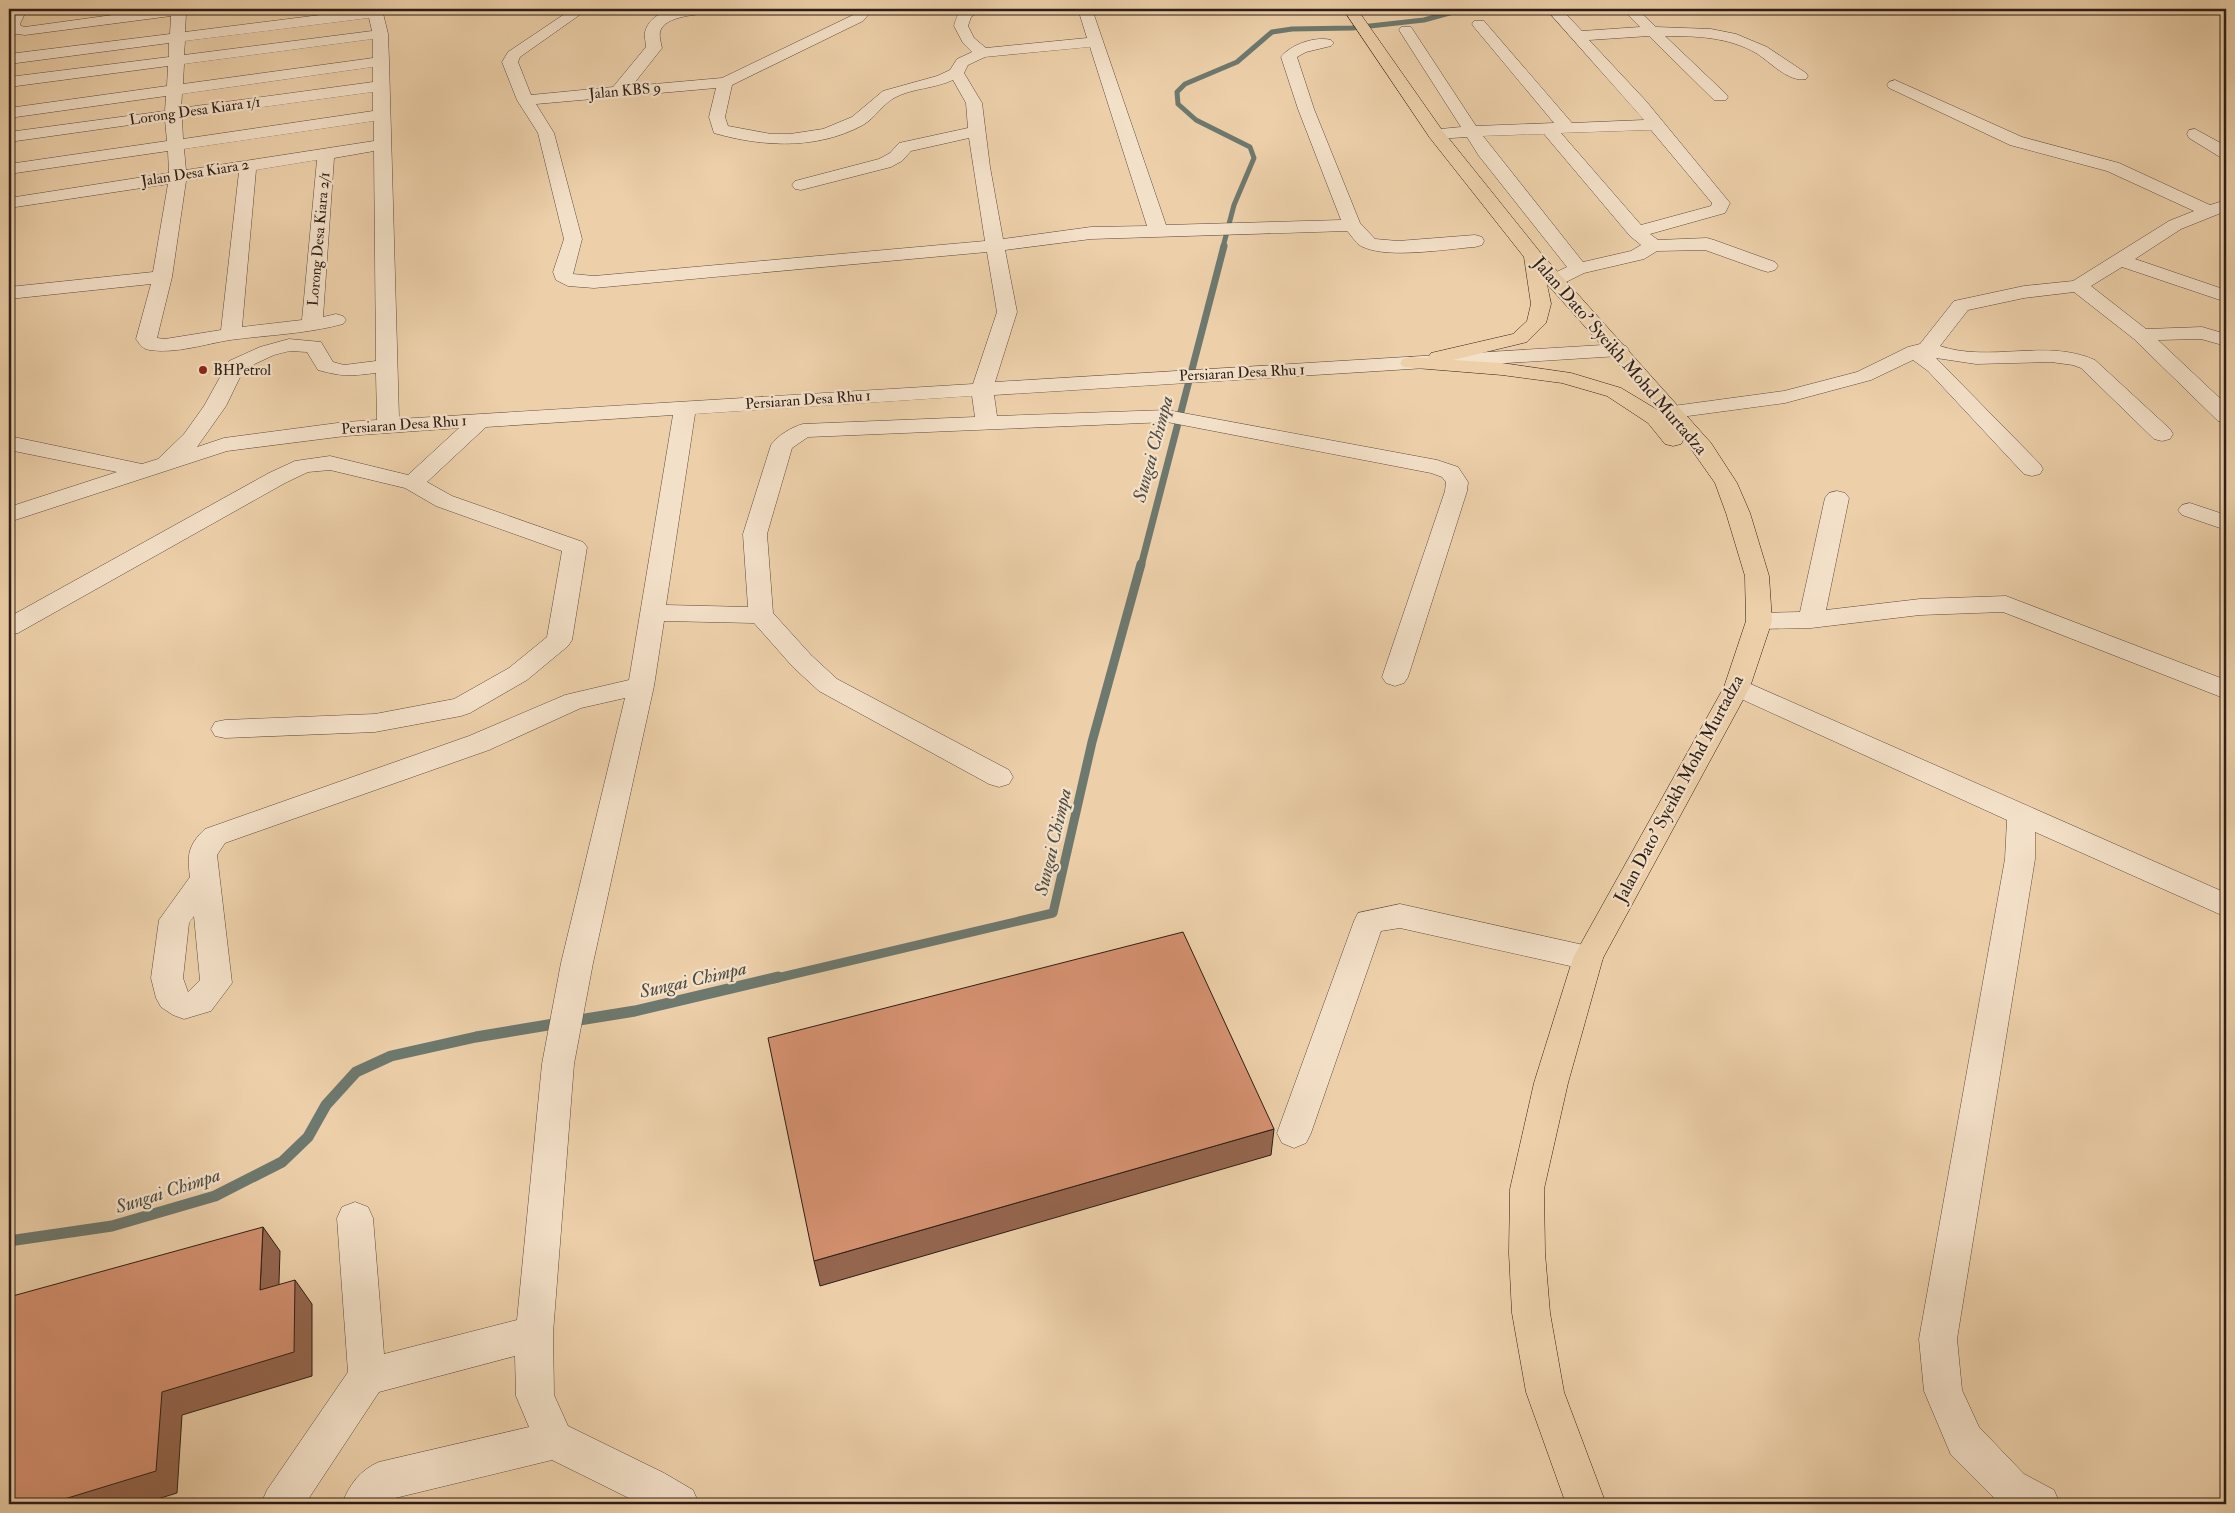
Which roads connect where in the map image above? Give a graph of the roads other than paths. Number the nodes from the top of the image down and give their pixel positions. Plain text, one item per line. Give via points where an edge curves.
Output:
1 (20, 9) edge
2 (182, 9) edge
3 (581, 9) edge
4 (708, 9) edge
5 (866, 9) edge
6 (974, 9) edge
7 (1085, 9) edge
8 (1553, 9) edge
9 (1629, 9) edge
10 (375, 11) edge
11 (1357, 19) edge
12 (1479, 24) dead end
13 (1406, 30) dead end
14 (1653, 32) junction
15 (380, 34) junction
16 (1579, 36) junction
17 (177, 37) junction
18 (1096, 42) junction
19 (1326, 43) dead end
20 (982, 53) junction
21 (9, 59) edge
22 (176, 60) junction
23 (381, 61) junction
24 (956, 72) junction
25 (1800, 76) dead end
26 (9, 82) edge
27 (725, 82) junction
28 (1895, 85) dead end
29 (381, 86) junction
30 (174, 89) junction
31 (618, 92) junction
32 (1720, 98) dead end
33 (525, 100) junction
34 (9, 113) edge
35 (173, 114) junction
36 (382, 115) junction
37 (1656, 125) junction
38 (1548, 128) junction
39 (1568, 129) junction
40 (978, 131) junction
41 (1473, 131) junction
42 (1436, 134) junction
43 (2195, 134) dead end
44 (9, 137) edge
45 (176, 145) junction
46 (382, 145) junction
47 (2226, 152) edge
48 (326, 154) junction
49 (248, 165) junction
50 (9, 169) edge
51 (178, 175) junction
52 (801, 185) dead end
53 (9, 203) edge
54 (2217, 208) edge
55 (1352, 225) junction
56 (1158, 230) junction
57 (1637, 232) junction
58 (1475, 241) dead end
59 (995, 246) junction
60 (1653, 246) junction
61 (1533, 256) junction
62 (2120, 260) junction
63 (1768, 266) dead end
64 (1578, 268) junction
65 (162, 277) junction
66 (1554, 280) junction
67 (2078, 286) junction
68 (9, 293) edge
69 (2226, 296) edge
70 (336, 320) dead end
71 (312, 325) junction
72 (231, 334) junction
73 (2142, 335) junction
74 (2226, 340) edge
75 (1619, 350) junction
76 (1921, 350) junction
77 (1410, 363) junction
78 (387, 366) junction
79 (982, 389) junction
80 (685, 407) junction
81 (1673, 412) junction
82 (2226, 416) edge
83 (481, 420) junction
84 (987, 423) junction
85 (388, 426) junction
86 (2162, 434) dead end
87 (9, 443) edge
88 (154, 468) junction
89 (2032, 469) dead end
90 (413, 483) junction
91 (1837, 498) dead end
92 (2190, 510) dead end
93 (9, 515) edge
94 (2226, 523) edge
95 (1757, 576) junction
96 (654, 613) junction
97 (761, 615) junction
98 (1810, 620) junction
99 (1759, 621) junction
100 (9, 627) edge
101 (1395, 678) dead end
102 (641, 686) junction
103 (1737, 687) junction
104 (2226, 690) edge
105 (225, 729) dead end
106 (999, 777) dead end
107 (2020, 814) junction
108 (205, 879) dead end
109 (2226, 906) edge
110 (1588, 958) junction
111 (1294, 1134) dead end
112 (355, 1218) dead end
113 (534, 1333) junction
114 (367, 1377) junction
115 (554, 1440) junction
116 (656, 1499) edge
117 (281, 1504) edge
118 (362, 1504) edge
119 (1586, 1504) edge
120 (2040, 1504) edge

1 - 2 street via 12,24 14,30 25,31
2 - 17 street
3 - 33 street via 513,55 510,62
4 - 31 street via 687,10 658,25 653,32 654,48
5 - 27 street via 858,18
6 - 20 street via 964,15 961,26 968,40
7 - 18 street
8 - 16 street
9 - 14 street
10 - 15 street
10 - 17 street
11 - 42 main road, Jalan Dato' Syeikh Mohd Murtadza
12 - 39 street
13 - 41 street
14 - 16 street
14 - 25 street via 1708,33 1747,42
14 - 32 street
15 - 22 street
15 - 23 street
16 - 37 street
17 - 21 street
17 - 22 street
18 - 20 street
18 - 56 street
19 - 55 street via 1293,52 1289,57
20 - 24 street via 962,62
22 - 26 street
22 - 30 street
23 - 29 street
23 - 30 street
24 - 27 street via 938,82 893,92 860,120 845,128 824,136 792,138 733,134 720,129 717,117
24 - 40 street via 974,103
27 - 31 street, Jalan KBS 9
28 - 54 street via 2016,141 2113,167
29 - 35 street, Lorong Desa Kiara 1/1
29 - 36 street
30 - 34 street
30 - 35 street
31 - 33 street, Jalan KBS 9
33 - 59 street via 546,133 572,238 563,272 568,280 594,282
35 - 44 street, Lorong Desa Kiara 1/1
35 - 45 street
36 - 45 street
36 - 46 street
37 - 39 street
37 - 57 street via 1721,203 1719,209
38 - 39 street
38 - 41 street
38 - 57 street
40 - 52 street via 905,147 885,163
40 - 59 street
41 - 42 street
41 - 64 street via 1485,152
42 - 61 main road, Jalan Dato' Syeikh Mohd Murtadza
43 - 47 street
45 - 50 street
45 - 51 street
46 - 48 street, Jalan Desa Kiara 2
46 - 78 street
48 - 49 street, Jalan Desa Kiara 2
48 - 71 street, Lorong Desa Kiara 2/1
49 - 51 street, Jalan Desa Kiara 2
49 - 72 street
51 - 53 street, Jalan Desa Kiara 2
51 - 65 street
54 - 62 street via 2175,225
55 - 56 street
55 - 58 street via 1368,243 1380,246
56 - 59 street via 1091,233
57 - 60 street
59 - 79 street via 1007,312
60 - 63 street via 1707,244
60 - 64 street via 1637,255
61 - 66 main road, Jalan Dato' Syeikh Mohd Murtadza
61 - 77 main road via 1541,304 1536,322 1520,338
62 - 67 street
62 - 69 street
64 - 66 street
65 - 68 street
65 - 72 street via 146,339 151,344 165,345
66 - 75 main road, Jalan Dato' Syeikh Mohd Murtadza
67 - 73 street
67 - 76 street via 2024,292 1962,305
70 - 71 street
71 - 72 street
73 - 74 street via 2202,333
73 - 82 street
75 - 77 street, Persiaran Desa Rhu 1
75 - 81 main road, Jalan Dato' Syeikh Mohd Murtadza
76 - 81 street via 1864,376 1785,397
76 - 86 street via 1956,357 2076,358 2088,364
76 - 89 street
77 - 79 street, Persiaran Desa Rhu 1
77 - 95 main road via 1564,376 1614,392 1656,418 1704,480
78 - 85 street
78 - 88 street via 344,371 325,366 314,346 289,346 267,351 236,365 215,406 192,439
79 - 80 street, Persiaran Desa Rhu 1
79 - 84 street
80 - 83 street, Persiaran Desa Rhu 1
80 - 96 street
81 - 95 main road, Jalan Dato' Syeikh Mohd Murtadza via 1726,483
83 - 85 street, Persiaran Desa Rhu 1
83 - 90 street
84 - 97 street via 803,432 782,445 755,534
84 - 101 street via 1152,416 1212,424 1450,472 1457,482
85 - 88 street, Persiaran Desa Rhu 1 via 224,445
87 - 88 street
88 - 93 street, Persiaran Desa Rhu 1
90 - 100 street via 330,463 303,466
90 - 105 street via 444,500 574,547 559,640 518,674 461,707 375,723
91 - 98 street
92 - 94 street
95 - 99 main road, Jalan Dato' Syeikh Mohd Murtadza
96 - 97 street
96 - 102 street
97 - 106 street via 828,685
98 - 99 street
98 - 104 street via 1920,607 2006,604
99 - 103 main road, Jalan Dato' Syeikh Mohd Murtadza
102 - 108 street via 574,701 479,743 215,836 202,854
102 - 113 street via 577,963 558,1064
103 - 107 street
103 - 110 main road, Jalan Dato' Syeikh Mohd Murtadza
107 - 109 street
107 - 120 street via 2020,859 1938,1339 1943,1390 1965,1441 2010,1488
110 - 111 street via 1400,916 1369,921
110 - 119 main road, Jalan Dato' Syeikh Mohd Murtadza via 1551,1083 1527,1189 1531,1313 1545,1392
112 - 114 street
113 - 114 street
113 - 115 street via 535,1396
114 - 117 street
115 - 116 street
115 - 118 street via 379,1482

